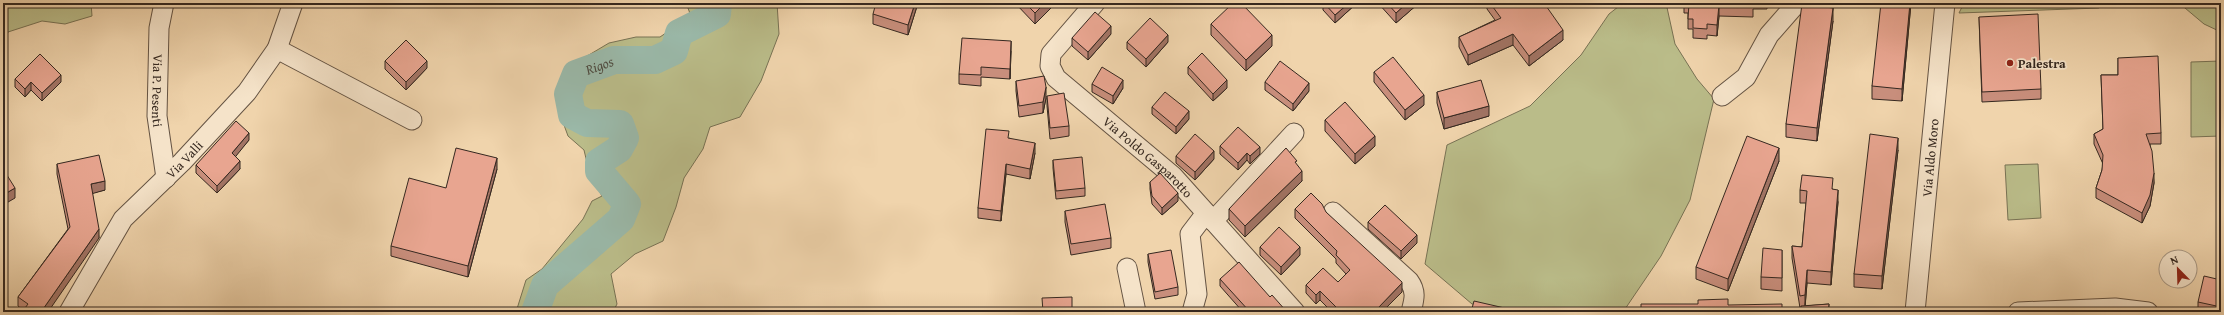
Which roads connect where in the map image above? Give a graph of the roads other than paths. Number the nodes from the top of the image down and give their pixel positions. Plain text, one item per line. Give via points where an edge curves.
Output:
1 (164, 3) edge
2 (293, 3) edge
3 (1096, 3) edge
4 (1796, 3) edge
5 (1945, 3) edge
6 (278, 49) junction
7 (1722, 96) dead end
8 (412, 120) dead end
9 (1294, 133) dead end
10 (166, 178) junction
11 (1334, 212) dead end
12 (1209, 217) junction
13 (1127, 268) dead end
14 (2138, 311) edge
15 (70, 312) edge
16 (1136, 312) edge
17 (1192, 312) edge
18 (1295, 312) edge
19 (1412, 312) edge
20 (1915, 312) edge
21 (2018, 312) edge

1 - 10 street, Via P. Pesenti via 159,28 156,116
2 - 6 street, Via Valli
3 - 12 street, Via Poldo Gasparotto via 1051,54 1050,66 1056,78 1173,176
4 - 7 street via 1769,35 1746,77
5 - 20 street, Via Aldo Moro
6 - 8 street
6 - 10 street, Via Valli via 247,92
9 - 12 street
10 - 15 street, Via Valli via 123,219
11 - 19 street via 1409,281 1414,288 1415,296
12 - 17 street via 1190,234 1197,294
12 - 18 street, Via Poldo Gasparotto
13 - 16 street
14 - 21 street

